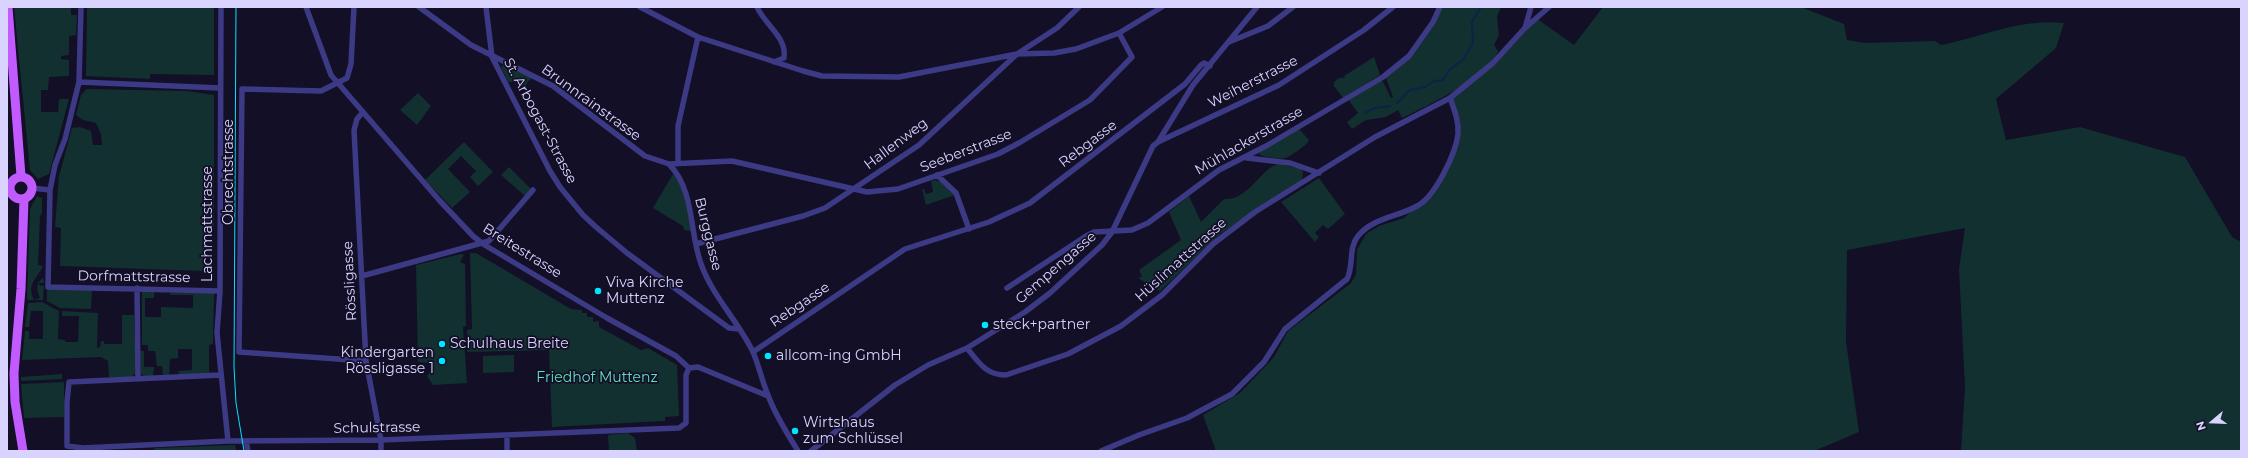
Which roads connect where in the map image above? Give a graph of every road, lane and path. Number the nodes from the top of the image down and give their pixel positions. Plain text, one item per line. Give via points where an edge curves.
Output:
1 (8, 7) edge
2 (81, 7) edge
3 (221, 7) edge
4 (306, 7) edge
5 (354, 7) edge
6 (420, 7) edge
7 (486, 7) edge
8 (640, 7) edge
9 (757, 7) edge
10 (1079, 7) edge
11 (1162, 7) edge
12 (1258, 7) edge
13 (1294, 7) edge
14 (1393, 7) edge
15 (1440, 7) edge
16 (1531, 7) edge
17 (1549, 7) edge
18 (1524, 29) junction
19 (1119, 33) junction
20 (698, 37) junction
21 (1229, 42) junction
22 (1017, 54) junction
23 (492, 57) junction
24 (773, 62) junction
25 (1210, 66) junction
26 (79, 82) junction
27 (338, 84) junction
28 (220, 88) junction
29 (1450, 98) junction
30 (363, 112) junction
31 (1158, 142) junction
32 (1239, 161) junction
33 (678, 162) junction
34 (669, 164) junction
35 (1318, 173) junction
36 (21, 176) junction
37 (937, 176) junction
38 (32, 188) junction
39 (8, 189) edge
40 (852, 189) junction
41 (50, 190) junction
42 (533, 190) dead end
43 (24, 199) junction
44 (969, 228) junction
45 (1112, 232) junction
46 (483, 244) junction
47 (696, 244) junction
48 (362, 276) junction
49 (137, 288) junction
50 (1007, 288) dead end
51 (220, 291) junction
52 (738, 329) junction
53 (967, 348) junction
54 (753, 352) junction
55 (366, 361) junction
56 (690, 368) junction
57 (220, 375) junction
58 (138, 379) junction
59 (768, 396) junction
60 (507, 435) junction
61 (381, 440) junction
62 (228, 441) junction
63 (246, 441) junction
64 (146, 448) edge
65 (24, 451) edge
66 (248, 451) edge
67 (381, 451) edge
68 (507, 451) edge
69 (798, 451) edge
70 (811, 451) edge
71 (1101, 451) edge

1 - 36 main road
2 - 26 street
3 - 28 street, Lachmattstrasse
4 - 27 street, Breitestrasse via 331,75
5 - 27 street via 350,72
6 - 23 street, Brunnrainstrasse
7 - 23 street, St. Arbogast-Strasse
8 - 20 street
9 - 24 street via 785,50 784,58
10 - 22 street, Hallenweg via 1056,28
11 - 19 street
12 - 21 street, Gempengasse
13 - 21 street via 1268,26
14 - 31 street, Weiherstrasse via 1364,30 1279,85
15 - 32 street, Mühlackerstrasse via 1421,41 1396,67
16 - 18 street
17 - 18 street, Hüslimattstrasse
18 - 29 street, Hüslimattstrasse via 1493,63
19 - 22 street via 1054,53
19 - 37 street, Seeberstrasse via 1132,57 1090,100 998,154
20 - 24 street
20 - 33 street via 678,126
21 - 25 street, Gempengasse
22 - 24 street via 893,78 822,76
22 - 40 street, Hallenweg via 919,145
23 - 34 street, Brunnrainstrasse via 523,69 553,86 645,156
23 - 52 street, St. Arbogast-Strasse via 550,171 583,215 627,253 729,328
25 - 31 street, Gempengasse via 1193,85
25 - 44 street, Rebgasse via 1204,63 1201,65 1185,84 1030,203 989,222
26 - 28 street
26 - 41 street
27 - 30 street, Breitestrasse
27 - 55 street, Obrechtstrasse via 321,91 242,89 239,352
28 - 51 street, Lachmattstrasse
29 - 35 street, Hüslimattstrasse via 1375,137
29 - 71 street via 1457,119 1458,133 1456,145 1437,186 1418,206 1362,231 1353,246 1347,279 1285,329 1264,362 1232,394 1187,418
30 - 46 street, Breitestrasse via 439,200
30 - 48 street, Rössligasse via 356,119 354,130
31 - 45 street, Gempengasse via 1153,146
32 - 35 street via 1250,157 1290,163
32 - 45 street, Mühlackerstrasse via 1207,178 1148,223 1132,230
33 - 34 street
33 - 40 street, Seeberstrasse via 732,161
34 - 47 street, Burggasse via 681,180 686,194
35 - 53 street, Hüslimattstrasse via 1233,229 1194,261 1162,295 1096,340 1044,364 996,375 987,371
36 - 38 main road via 30,181
36 - 39 main road via 14,179
37 - 40 street, Seeberstrasse via 898,189 867,192
37 - 44 street via 956,193
38 - 41 street
38 - 43 main road via 30,195
39 - 43 main road via 14,197
40 - 47 street, Hallenweg via 816,212
41 - 49 street, Dorfmattstrasse via 48,287
42 - 46 street via 489,241
43 - 65 main road via 21,289 14,373
44 - 54 street, Rebgasse via 923,242 896,254
45 - 50 street, Mühlackerstrasse via 1094,232 1086,236
45 - 53 street, Gempengasse via 1102,245 1038,303
46 - 48 street
46 - 56 street, Breitestrasse via 676,356
47 - 52 street, Burggasse via 700,263 714,294
48 - 55 street, Rössligasse
49 - 51 street, Dorfmattstrasse
49 - 58 street
51 - 57 street, Lachmattstrasse via 217,333
52 - 54 street, Burggasse
53 - 70 street, Gempengasse via 928,365 895,384
54 - 59 street, Burggasse
55 - 61 street, Rössligasse
56 - 59 street, Breitestrasse via 698,368
56 - 60 street, Schulstrasse via 686,375 686,423 679,428
57 - 58 street
57 - 62 street, Lachmattstrasse
58 - 64 street, Schulstrasse via 69,382 67,446
59 - 69 street, Burggasse
60 - 61 street, Schulstrasse
60 - 68 street
61 - 63 street, Schulstrasse
61 - 67 street, Rössligasse
62 - 63 street, Schulstrasse
62 - 64 street, Schulstrasse
63 - 66 street

